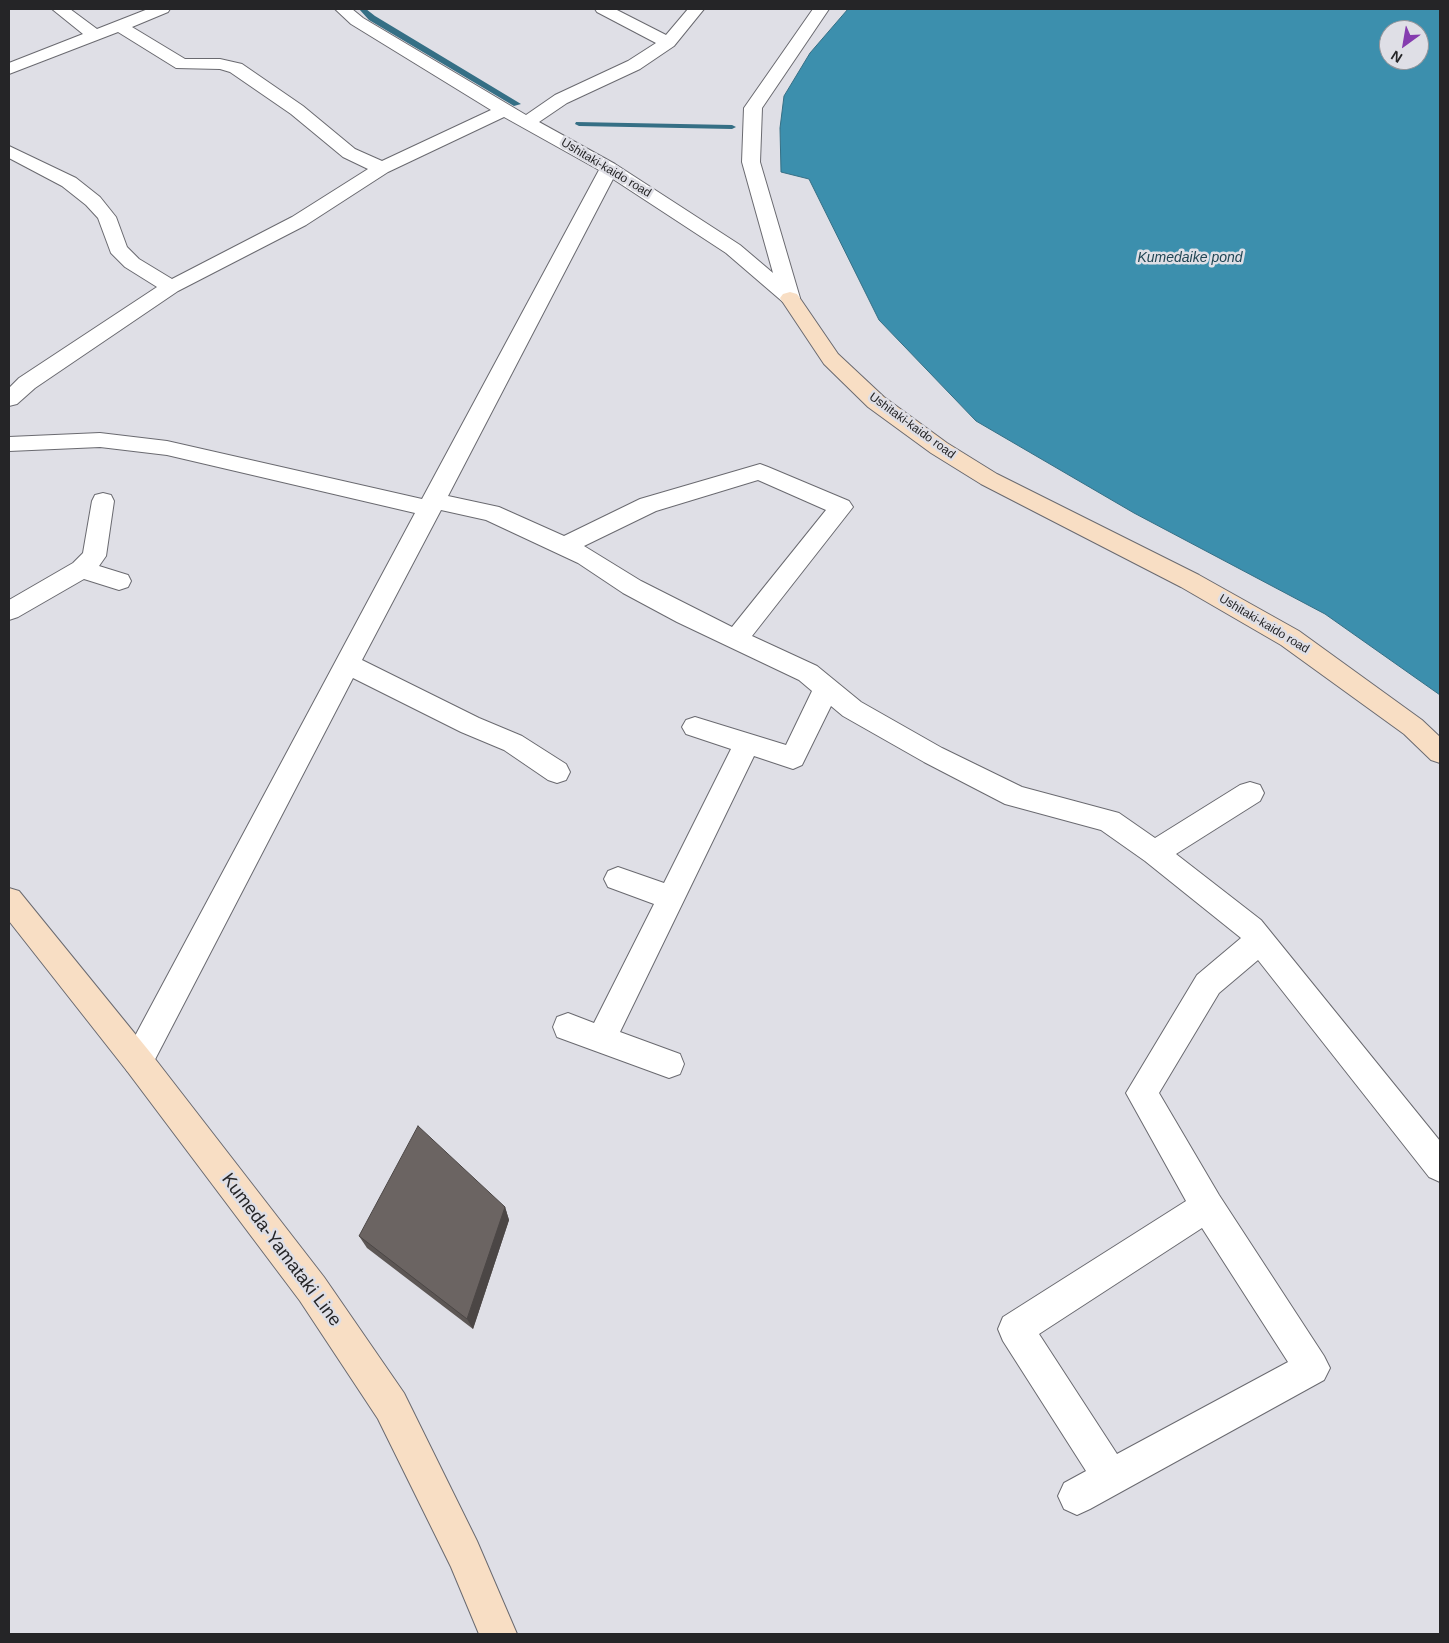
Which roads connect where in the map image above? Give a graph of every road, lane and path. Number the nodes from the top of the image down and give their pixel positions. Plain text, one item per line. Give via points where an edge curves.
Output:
1 (60, 9) edge
2 (162, 9) edge
3 (342, 9) edge
4 (603, 9) edge
5 (696, 9) edge
6 (821, 9) edge
7 (119, 26) junction
8 (95, 35) junction
9 (668, 43) junction
10 (9, 69) edge
11 (504, 110) junction
12 (527, 122) junction
13 (9, 151) edge
14 (382, 168) junction
15 (609, 168) junction
16 (171, 287) junction
17 (790, 298) junction
18 (9, 398) edge
19 (9, 444) edge
20 (103, 501) dead end
21 (432, 505) junction
22 (564, 546) junction
23 (80, 569) junction
24 (119, 581) dead end
25 (9, 611) edge
26 (736, 639) junction
27 (348, 664) junction
28 (826, 688) junction
29 (695, 727) dead end
30 (747, 744) junction
31 (1440, 753) edge
32 (556, 772) dead end
33 (1250, 793) dead end
34 (1156, 853) junction
35 (618, 879) dead end
36 (671, 898) junction
37 (9, 900) edge
38 (1260, 940) junction
39 (568, 1027) dead end
40 (601, 1040) junction
41 (138, 1061) junction
42 (669, 1064) dead end
43 (1440, 1166) edge
44 (1207, 1206) junction
45 (1111, 1477) junction
46 (1077, 1496) dead end
47 (498, 1634) edge

1 - 8 street
2 - 7 street
3 - 11 street, Ushitaki-kaido road
4 - 9 street
5 - 9 street
6 - 17 street via 753,108 751,162
7 - 8 street
7 - 14 street via 182,64 220,64 236,68 297,110 349,153
8 - 10 street
9 - 12 street via 634,65 562,99
11 - 12 street, Ushitaki-kaido road
11 - 14 street
12 - 15 street, Ushitaki-kaido road
13 - 16 street via 69,182 93,201 107,217 118,249 132,263
14 - 16 street via 299,221
15 - 17 street, Ushitaki-kaido road via 733,248
15 - 21 street
16 - 18 street via 27,382
17 - 31 street, Ushitaki-kaido road via 831,359 876,402 939,448 989,479 1198,585 1290,638 1413,728
19 - 21 street via 100,440 167,448
20 - 23 street via 94,556
21 - 22 street via 491,513
21 - 27 street
22 - 26 street via 632,587
22 - 26 street via 648,505 760,472 840,507
23 - 24 street
23 - 25 street
26 - 28 street via 808,673
27 - 32 street via 513,743
27 - 41 street
28 - 30 street via 793,758
28 - 34 street via 852,709 1015,796 1109,821
29 - 30 street
30 - 36 street
33 - 34 street
34 - 38 street via 1251,929
35 - 36 street
36 - 40 street
37 - 41 street, Kumeda-Yamataki Line
38 - 43 street
38 - 44 street via 1208,984 1142,1093
39 - 40 street
40 - 42 street
41 - 47 street, Kumeda-Yamataki Line via 312,1288 391,1406 464,1554
44 - 45 street via 1015,1329
44 - 45 street via 1312,1368
45 - 46 street

